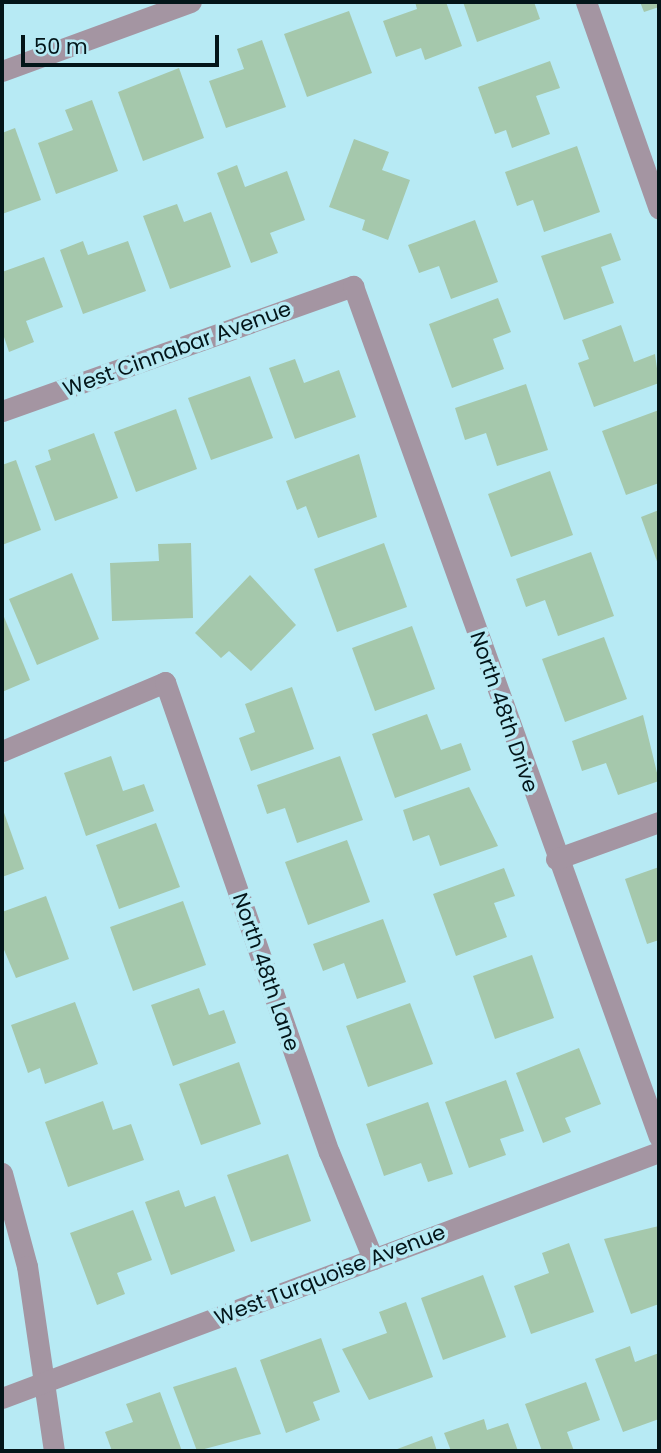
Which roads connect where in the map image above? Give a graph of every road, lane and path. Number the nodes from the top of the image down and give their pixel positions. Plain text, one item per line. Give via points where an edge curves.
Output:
1 (191, 2) edge
2 (586, 2) edge
3 (2, 71) edge
4 (659, 209) edge
5 (353, 286) joint
6 (2, 411) edge
7 (2, 751) edge
8 (659, 822) edge
9 (556, 859) junction
10 (659, 1137) edge
11 (659, 1152) edge
12 (2, 1173) edge
13 (373, 1259) junction
14 (43, 1383) junction
15 (2, 1398) edge
16 (54, 1451) edge

1 - 3 street
2 - 4 street
5 - 6 street, West Cinnabar Avenue
5 - 9 street, North 48th Drive
7 - 13 street, North 48th Lane via 165,682 329,1152
8 - 9 street
9 - 10 street, North 48th Drive
11 - 13 street, West Turquoise Avenue
12 - 14 street via 27,1266
13 - 14 street, West Turquoise Avenue
14 - 15 street, West Turquoise Avenue
14 - 16 street

